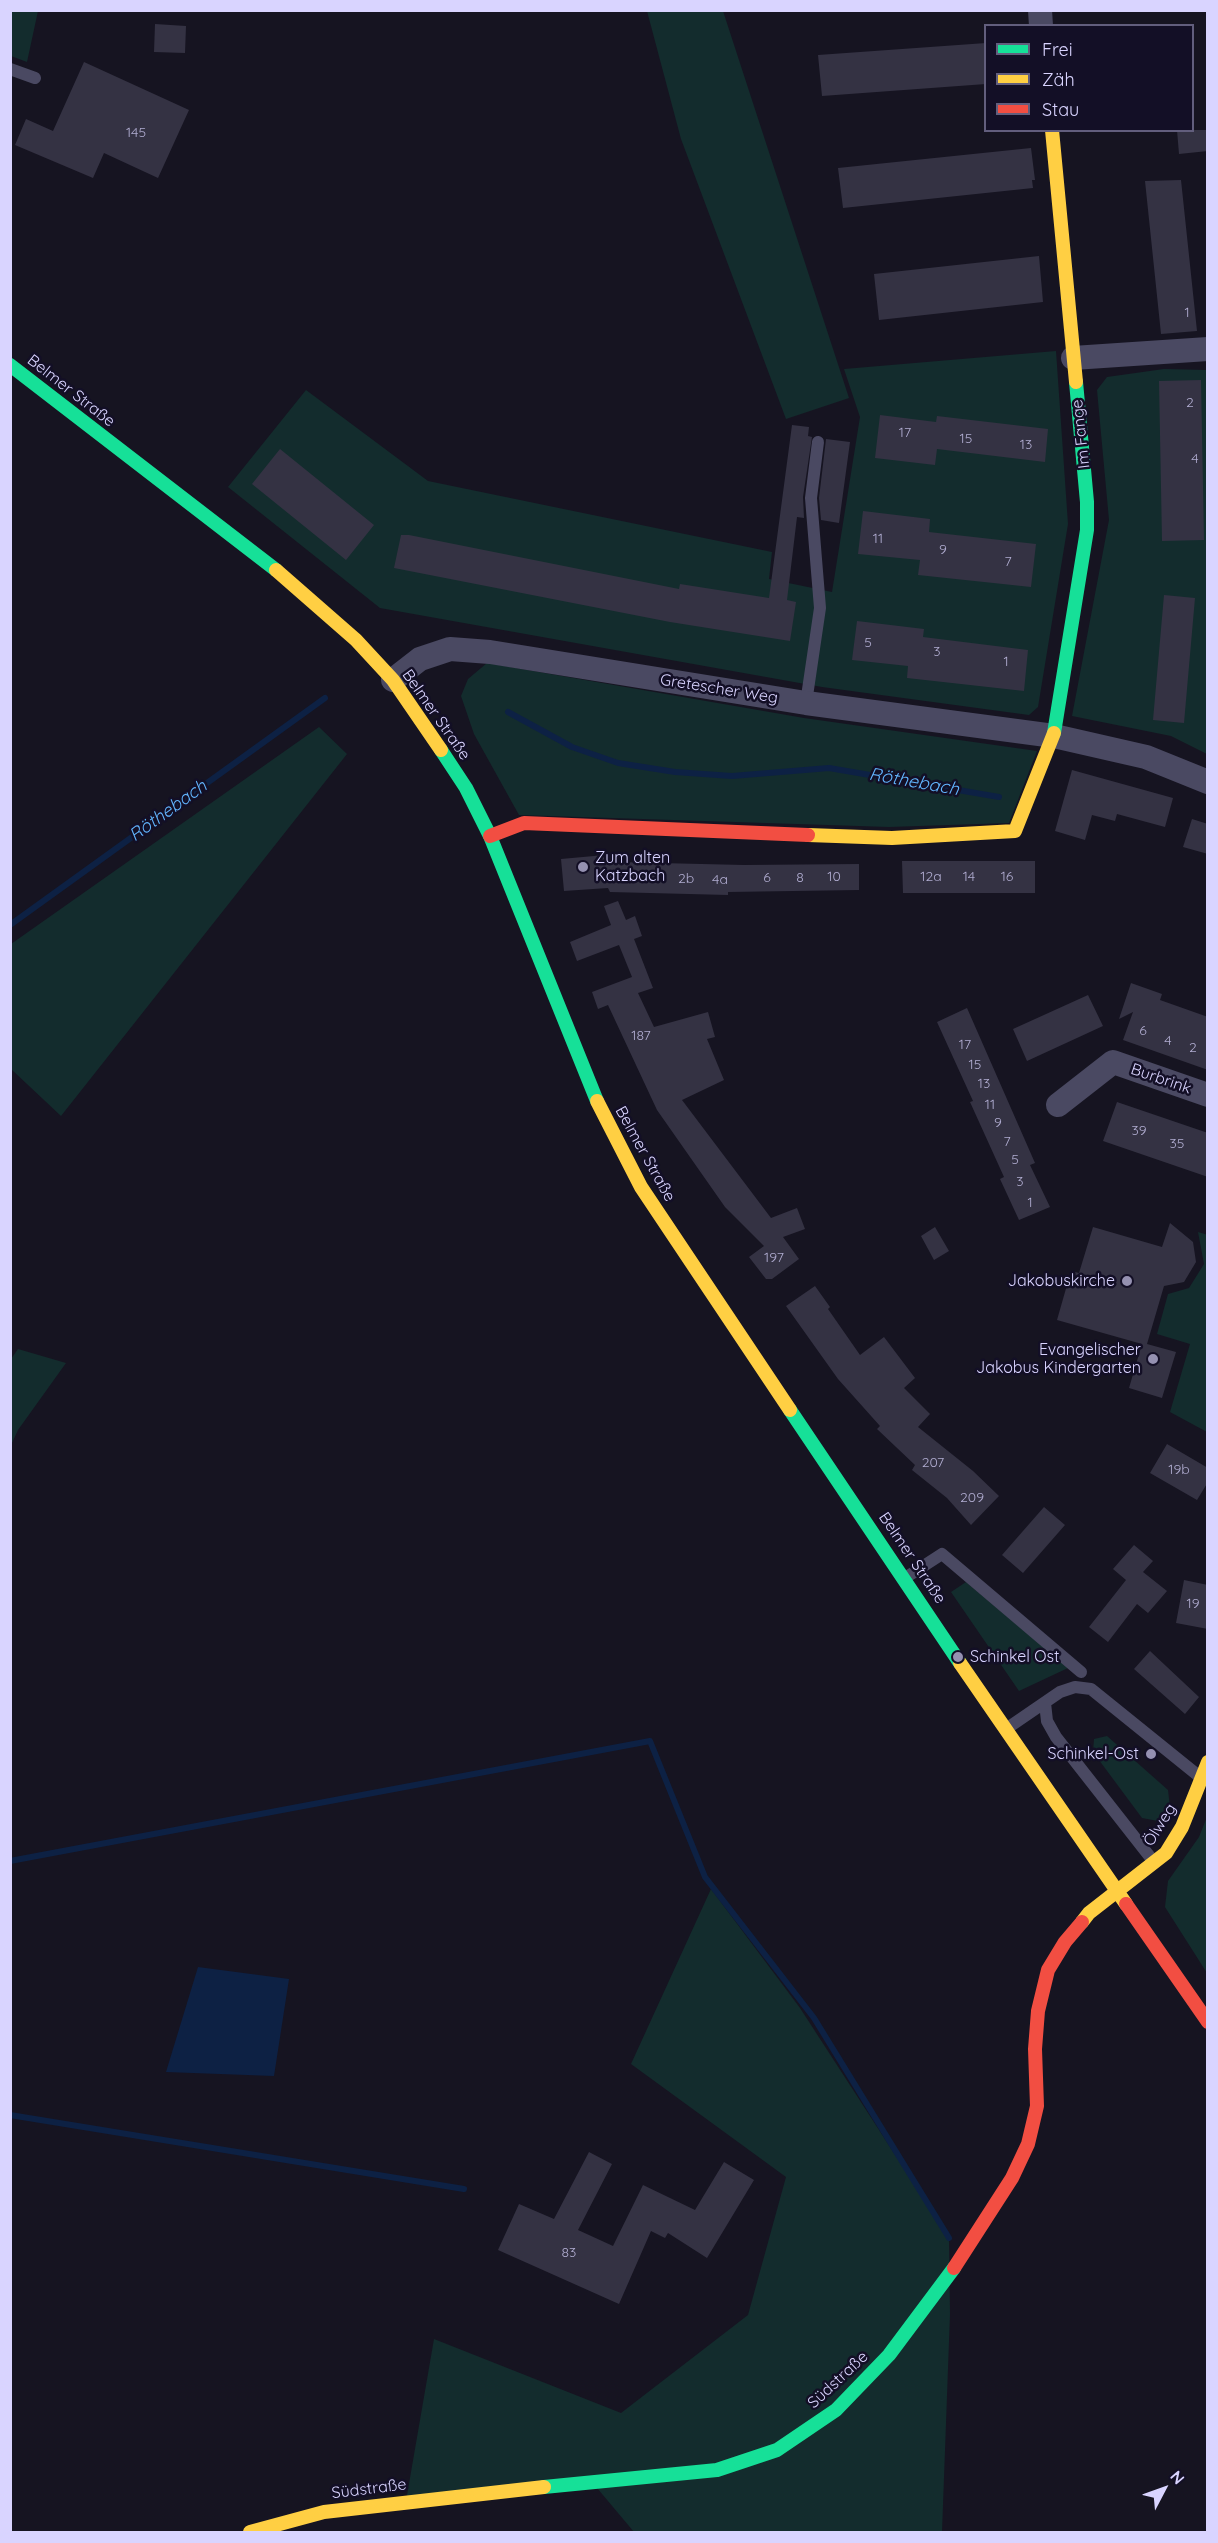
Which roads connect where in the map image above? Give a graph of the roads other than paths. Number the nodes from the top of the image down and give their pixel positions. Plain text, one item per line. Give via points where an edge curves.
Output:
1 (10, 69) edge
2 (35, 78) dead end
3 (1052, 132) edge
4 (1208, 349) edge
5 (1073, 358) junction
6 (10, 365) edge
7 (818, 442) dead end
8 (393, 680) junction
9 (806, 703) junction
10 (1054, 736) junction
11 (1208, 782) edge
12 (490, 836) junction
13 (1208, 1095) edge
14 (1058, 1105) dead end
15 (905, 1578) junction
16 (1081, 1672) dead end
17 (1045, 1703) junction
18 (1005, 1730) junction
19 (1208, 1762) edge
20 (1202, 1779) junction
21 (1154, 1863) junction
22 (1118, 1890) junction
23 (1208, 2022) edge
24 (250, 2532) edge

1 - 2 lane
3 - 5 street, Im Fange
4 - 5 street
5 - 10 street, Im Fange via 1087,530
6 - 8 street, Belmer Straße via 299,587
7 - 9 lane via 811,498 820,608
8 - 9 street, Gretescher Weg via 420,659 450,649 490,652
8 - 12 street, Belmer Straße via 466,788
9 - 10 street, Gretescher Weg
10 - 11 street, Gretescher Weg via 1146,757
10 - 12 street via 1015,831 892,838 524,823
12 - 15 street, Belmer Straße via 595,1097 641,1187
13 - 14 street, Burbrink via 1113,1062
15 - 16 lane via 942,1554
15 - 18 street, Belmer Straße
17 - 18 lane
17 - 20 lane via 1060,1692 1091,1689
17 - 21 lane via 1047,1721 1056,1737
18 - 22 street, Belmer Straße
19 - 20 street, Ölweg
20 - 21 street, Ölweg via 1182,1827 1166,1853
21 - 22 street, Ölweg
22 - 23 street, Belmer Straße
22 - 24 street, Südstraße via 1089,1913 1048,1970 1038,2011 1037,2106 1028,2144 1012,2178 938,2294 889,2355 836,2410 777,2450 717,2470 406,2501 324,2512

